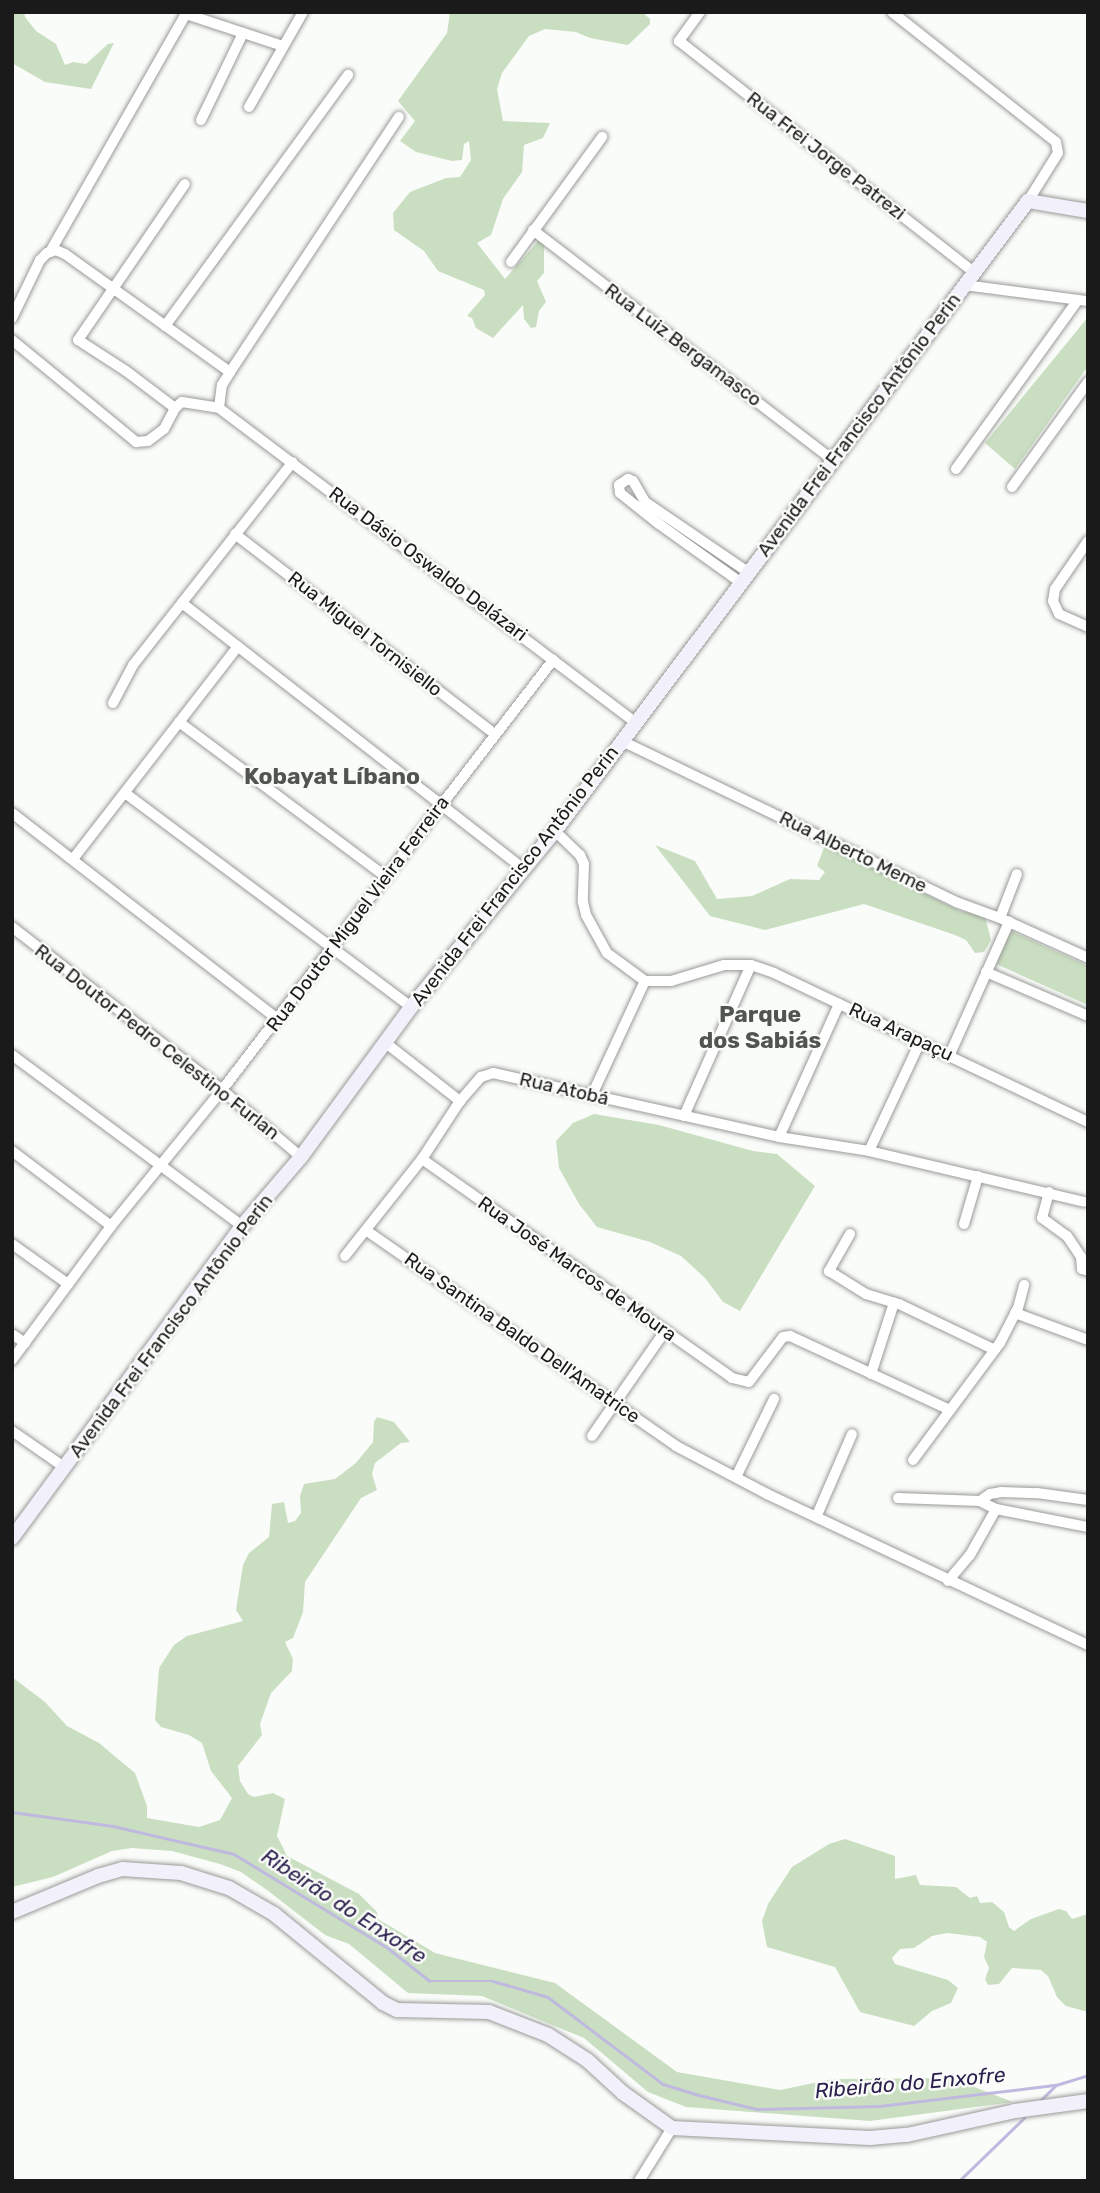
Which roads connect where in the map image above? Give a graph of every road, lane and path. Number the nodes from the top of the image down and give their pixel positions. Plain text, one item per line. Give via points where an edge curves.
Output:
1 (303, 12) edge
2 (700, 12) edge
3 (892, 12) edge
4 (187, 13) edge
5 (243, 33) junction
6 (283, 46) junction
7 (348, 75) dead end
8 (249, 107) dead end
9 (399, 117) dead end
10 (201, 120) dead end
11 (602, 137) dead end
12 (185, 184) dead end
13 (1028, 201) junction
14 (1088, 211) edge
15 (533, 230) junction
16 (50, 252) junction
17 (511, 262) dead end
18 (974, 271) junction
19 (964, 285) junction
20 (113, 288) junction
21 (1083, 300) edge
22 (12, 318) edge
23 (165, 326) junction
24 (12, 340) edge
25 (230, 372) junction
26 (1088, 382) edge
27 (175, 408) junction
28 (219, 408) junction
29 (833, 460) junction
30 (293, 462) junction
31 (956, 469) dead end
32 (1012, 487) dead end
33 (235, 534) junction
34 (1088, 541) edge
35 (744, 577) junction
36 (182, 603) junction
37 (1088, 627) edge
38 (238, 646) junction
39 (553, 660) junction
40 (113, 703) dead end
41 (180, 722) junction
42 (635, 722) junction
43 (495, 734) junction
44 (622, 741) junction
45 (125, 793) junction
46 (441, 805) junction
47 (14, 819) edge
48 (555, 831) junction
49 (73, 859) junction
50 (523, 868) junction
51 (1017, 874) dead end
52 (386, 877) junction
53 (1004, 920) junction
54 (12, 927) edge
55 (330, 950) junction
56 (1088, 958) edge
57 (751, 965) junction
58 (986, 972) junction
59 (645, 981) junction
60 (839, 1004) junction
61 (411, 1007) junction
62 (1088, 1016) edge
63 (278, 1019) junction
64 (920, 1042) junction
65 (387, 1044) junction
66 (12, 1055) edge
67 (950, 1055) junction
68 (222, 1090) junction
69 (592, 1095) junction
70 (460, 1101) junction
71 (684, 1116) junction
72 (1088, 1122) edge
73 (779, 1137) junction
74 (12, 1151) edge
75 (869, 1151) junction
76 (301, 1157) junction
77 (422, 1159) junction
78 (159, 1165) junction
79 (978, 1176) junction
80 (1049, 1192) junction
81 (1084, 1202) dead end
82 (964, 1224) dead end
83 (111, 1226) junction
84 (242, 1226) junction
85 (367, 1231) junction
86 (850, 1234) dead end
87 (12, 1244) edge
88 (345, 1256) dead end
89 (1088, 1271) edge
90 (68, 1284) junction
91 (1024, 1285) dead end
92 (894, 1303) junction
93 (1016, 1313) junction
94 (665, 1331) junction
95 (12, 1334) edge
96 (1088, 1340) edge
97 (25, 1343) junction
98 (995, 1350) junction
99 (12, 1360) edge
100 (872, 1374) junction
101 (774, 1399) dead end
102 (615, 1403) junction
103 (950, 1410) junction
104 (12, 1431) edge
105 (852, 1434) dead end
106 (593, 1436) dead end
107 (913, 1460) dead end
108 (64, 1467) junction
109 (736, 1477) junction
110 (898, 1498) dead end
111 (1088, 1500) edge
112 (980, 1501) junction
113 (996, 1509) junction
114 (817, 1515) junction
115 (1088, 1527) edge
116 (12, 1538) edge
117 (948, 1580) junction
118 (1088, 1646) edge
119 (12, 1912) edge
120 (1088, 2101) edge
121 (672, 2128) junction
122 (639, 2181) edge

1 - 6 street
2 - 18 street, Rua Frei Jorge Patrezi via 678,41
3 - 13 street, Avenida Frei Francisco Antônio Perin via 1056,142 1058,153
4 - 5 street
4 - 16 street
5 - 6 street
5 - 10 street
6 - 8 street
7 - 23 street
9 - 25 street
11 - 15 street
12 - 20 street
13 - 14 street
13 - 18 street, Avenida Frei Francisco Antônio Perin
15 - 17 street
15 - 29 street, Rua Luiz Bergamasco
16 - 20 street via 65,254
16 - 22 street via 40,260
18 - 19 street, Avenida Frei Francisco Antônio Perin
19 - 21 street
19 - 29 street, Avenida Frei Francisco Antônio Perin
20 - 23 street
20 - 27 street via 78,340
21 - 31 street
23 - 25 street
24 - 27 street via 135,442 148,441 164,429
25 - 28 street via 222,385
26 - 32 street
27 - 28 street via 182,402
28 - 30 street, Rua Dásio Oswaldo Delázari
29 - 35 street, Avenida Frei Francisco Antônio Perin
30 - 33 street
30 - 39 street, Rua Dásio Oswaldo Delázari
33 - 36 street
33 - 43 street, Rua Miguel Tornisiello
34 - 37 street via 1055,589 1052,601 1059,614
35 - 35 street via 645,502 633,481 619,485 620,493 659,524
35 - 42 street, Avenida Frei Francisco Antônio Perin
36 - 38 street
36 - 40 street via 134,665
38 - 41 street
38 - 46 street
39 - 42 street, Rua Dásio Oswaldo Delázari
39 - 43 street, Rua Doutor Miguel Vieira Ferreira
41 - 45 street
41 - 52 street
42 - 44 street, Avenida Frei Francisco Antônio Perin
43 - 46 street, Rua Doutor Miguel Vieira Ferreira
44 - 48 street, Avenida Frei Francisco Antônio Perin
44 - 53 street, Rua Alberto Meme via 956,902
45 - 49 street
45 - 55 street
46 - 50 street
46 - 52 street, Rua Doutor Miguel Vieira Ferreira
47 - 49 street
48 - 50 street, Avenida Frei Francisco Antônio Perin
48 - 59 street via 584,864 583,902 596,936 607,953
49 - 63 street
50 - 61 street, Avenida Frei Francisco Antônio Perin
51 - 53 street
52 - 55 street, Rua Doutor Miguel Vieira Ferreira
53 - 56 street, Rua Alberto Meme
53 - 58 street
54 - 68 street, Rua Doutor Pedro Celestino Furlan
55 - 61 street
55 - 63 street, Rua Doutor Miguel Vieira Ferreira
57 - 59 street, Rua Arapaçu via 724,965 684,978
57 - 60 street, Rua Arapaçu
57 - 71 street
58 - 62 street
58 - 67 street
59 - 69 street
60 - 64 street, Rua Arapaçu
60 - 73 street
61 - 65 street, Avenida Frei Francisco Antônio Perin
63 - 68 street, Rua Doutor Miguel Vieira Ferreira
64 - 67 street, Rua Arapaçu
64 - 75 street
65 - 70 street
65 - 76 street, Avenida Frei Francisco Antônio Perin
66 - 78 street
67 - 72 street, Rua Arapaçu
68 - 76 street, Rua Doutor Pedro Celestino Furlan
68 - 78 street, Rua Doutor Miguel Vieira Ferreira
69 - 70 street, Rua Atobá via 493,1073 481,1077
69 - 71 street, Rua Atobá
70 - 77 street, Rua Atobá
71 - 73 street, Rua Atobá
73 - 75 street, Rua Atobá
74 - 83 street
75 - 79 street, Rua Atobá
76 - 84 street, Avenida Frei Francisco Antônio Perin
77 - 85 street, Rua Atobá
77 - 94 street, Rua José Marcos de Moura
78 - 83 street, Rua Doutor Miguel Vieira Ferreira
78 - 84 street
79 - 80 street, Rua Atobá
79 - 82 street
80 - 81 street, Rua Atobá
80 - 89 street via 1042,1217 1067,1236 1081,1257 1082,1269
83 - 90 street, Rua Doutor Miguel Vieira Ferreira
84 - 108 street, Avenida Frei Francisco Antônio Perin
85 - 88 street, Rua Atobá
85 - 102 street, Rua Santina Baldo Dell'Amatrice
86 - 92 street via 829,1271 866,1294
87 - 90 street
90 - 97 street, Rua Doutor Miguel Vieira Ferreira
91 - 93 street
92 - 98 street
92 - 100 street
93 - 96 street
93 - 98 street
94 - 100 street, Rua José Marcos de Moura via 732,1378 749,1382 783,1337 790,1336
94 - 102 street
95 - 97 street
97 - 99 street, Rua Doutor Miguel Vieira Ferreira
98 - 103 street
100 - 103 street
101 - 109 street
102 - 106 street
102 - 109 street, Rua Santina Baldo Dell'Amatrice via 676,1446
103 - 107 street
104 - 108 street
105 - 114 street
108 - 116 street, Avenida Frei Francisco Antônio Perin
109 - 114 street, Rua Santina Baldo Dell'Amatrice
110 - 112 street
111 - 112 street via 1001,1492
112 - 113 street
113 - 115 street
113 - 117 street via 970,1555
114 - 117 street, Rua Santina Baldo Dell'Amatrice
117 - 118 street, Rua Santina Baldo Dell'Amatrice
119 - 121 street via 122,1870 181,1873 229,1888 274,1914 383,2003 419,2012 489,2012 538,2030 587,2060
120 - 121 street via 880,2137
121 - 122 street

